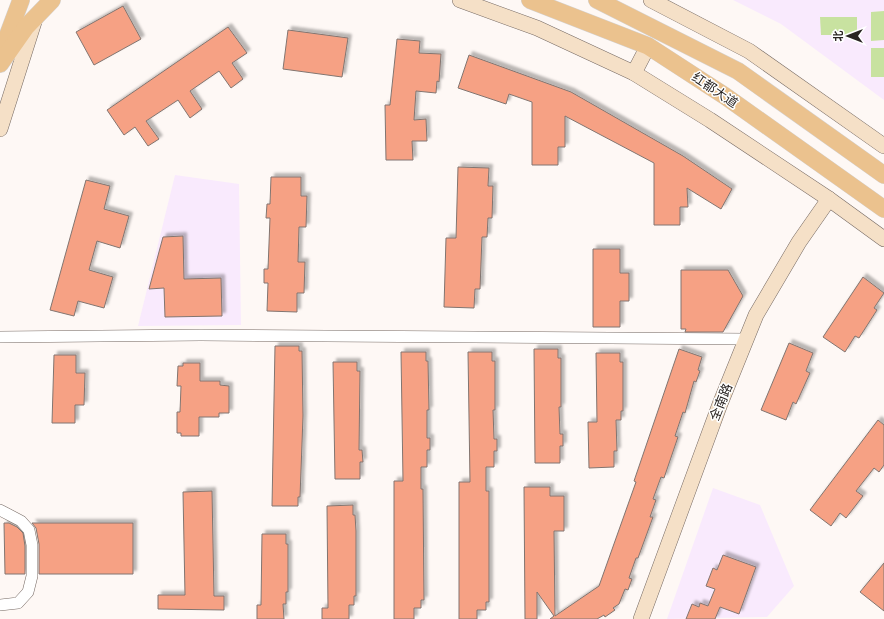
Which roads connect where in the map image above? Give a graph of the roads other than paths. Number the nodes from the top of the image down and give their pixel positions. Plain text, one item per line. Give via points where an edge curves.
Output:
1 (21, 0) edge
2 (52, 0) edge
3 (460, 0) edge
4 (530, 0) edge
5 (597, 0) edge
6 (651, 0) edge
7 (39, 8) edge
8 (668, 9) junction
9 (658, 30) junction
10 (648, 46) junction
11 (0, 58) edge
12 (0, 64) edge
13 (634, 73) junction
14 (0, 129) edge
15 (884, 146) edge
16 (884, 175) edge
17 (830, 199) junction
18 (884, 209) edge
19 (884, 239) edge
20 (0, 337) edge
21 (746, 339) junction
22 (0, 510) edge
23 (0, 605) edge
24 (641, 619) edge

1 - 11 main road
2 - 7 main road
3 - 13 street via 537,28
4 - 10 main road, 红都大道
5 - 9 main road, 红都大道
6 - 8 street
7 - 12 main road
7 - 14 street
8 - 9 street
8 - 15 street via 749,51
9 - 16 main road, 红都大道 via 738,71
10 - 13 street
10 - 18 main road, 红都大道 via 731,100
13 - 17 street
17 - 19 street
17 - 21 street, 全南路 via 799,242 756,315
20 - 21 street via 201,335
21 - 24 street, 全南路 via 703,447
22 - 23 street via 21,520 29,530 32,560 28,592 18,603

